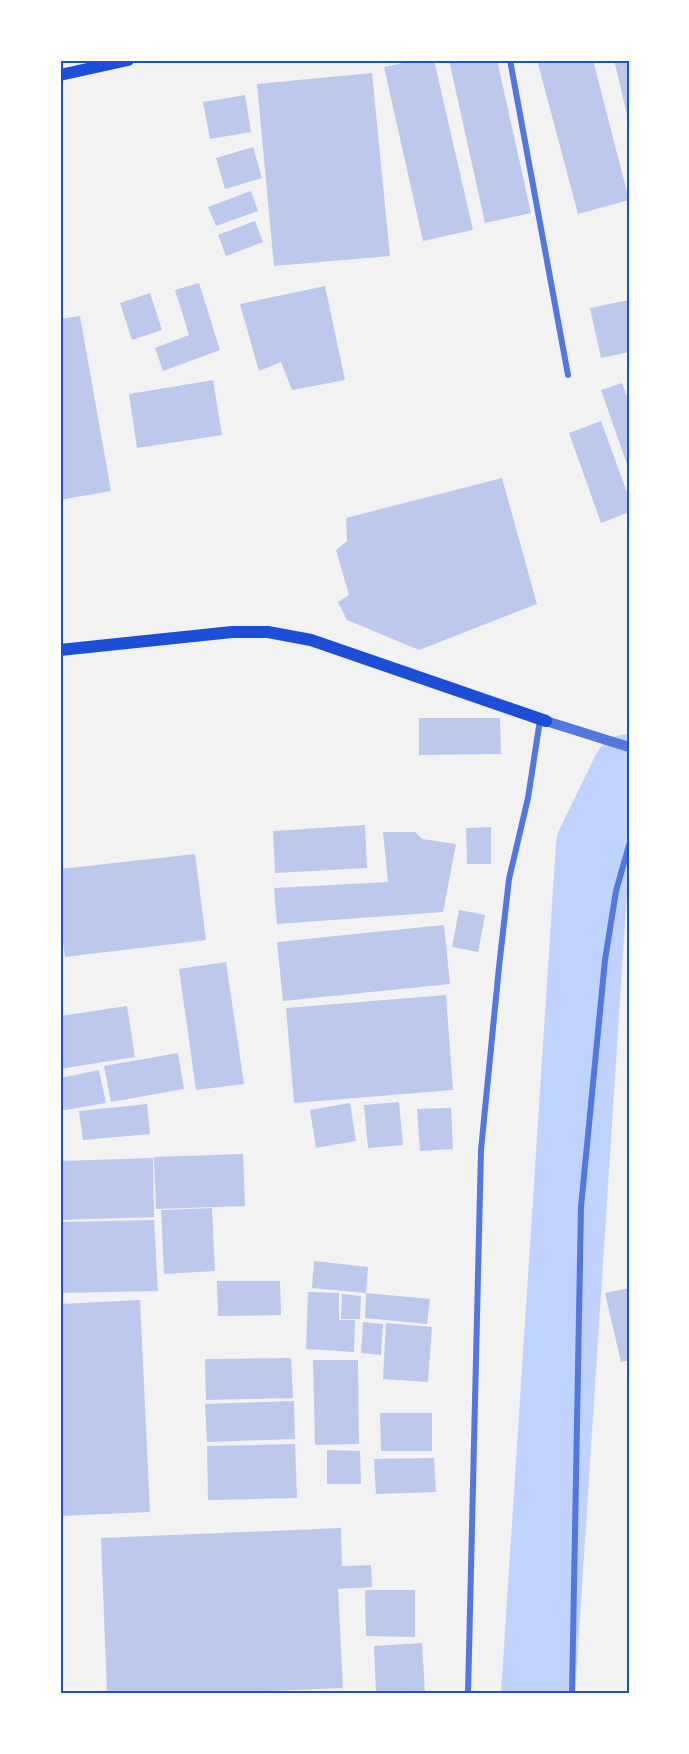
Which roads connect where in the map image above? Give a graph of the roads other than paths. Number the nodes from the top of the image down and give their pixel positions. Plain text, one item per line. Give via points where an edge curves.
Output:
1 (128, 60) edge
2 (510, 60) edge
3 (60, 75) edge
4 (568, 375) dead end
5 (60, 650) edge
6 (543, 720) junction
7 (629, 747) edge
8 (629, 845) edge
9 (468, 1694) edge
10 (572, 1694) edge

1 - 3 main road
2 - 4 street
5 - 6 main road via 232,632 268,632 311,640
6 - 7 street
6 - 9 street via 509,879 481,1150
8 - 10 street via 616,891 605,960 581,1208

